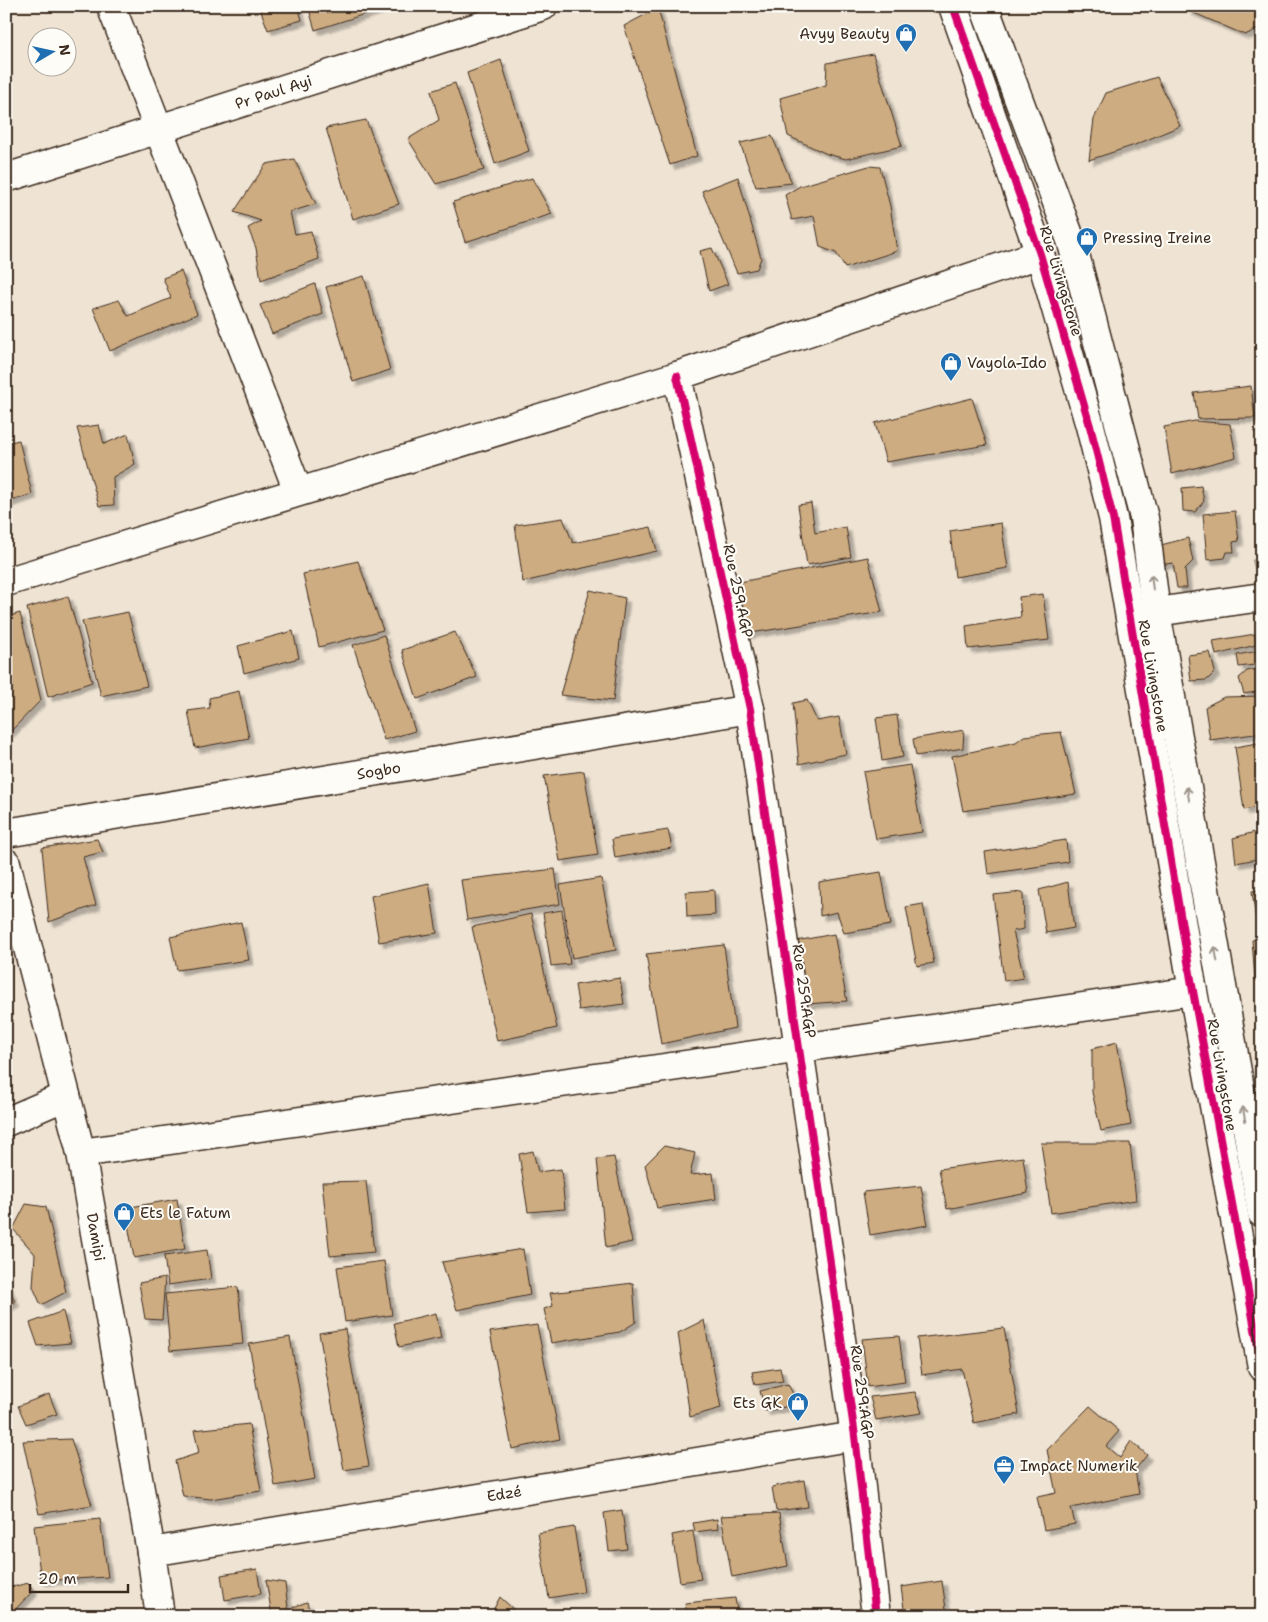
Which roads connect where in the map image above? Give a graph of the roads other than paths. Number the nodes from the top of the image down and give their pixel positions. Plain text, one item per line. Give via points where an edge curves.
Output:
1 (111, 6) edge
2 (543, 6) edge
3 (953, 6) edge
4 (984, 6) edge
5 (504, 12) edge
6 (158, 129) junction
7 (6, 178) edge
8 (1040, 254) junction
9 (678, 376) junction
10 (298, 490) junction
11 (6, 582) edge
12 (1262, 597) edge
13 (1156, 612) junction
14 (1128, 616) junction
15 (750, 709) junction
16 (6, 833) edge
17 (6, 863) edge
18 (1222, 987) junction
19 (1193, 991) junction
20 (798, 1047) junction
21 (66, 1096) junction
22 (6, 1122) edge
23 (81, 1153) junction
24 (1262, 1213) edge
25 (1262, 1367) edge
26 (855, 1436) junction
27 (151, 1552) junction
28 (160, 1616) edge
29 (876, 1616) edge

1 - 6 street
2 - 5 street, Pr Paul Ayi
3 - 8 street, Rue Livingstone
13 -> 4 street, Rue Livingstone via 1144,518 1072,243
5 - 6 street, Pr Paul Ayi
6 - 7 street, Pr Paul Ayi
6 - 10 street
8 - 9 street
8 - 14 street, Rue Livingstone via 1108,500
9 - 10 street
9 - 15 street, Rue 259.AGP
10 - 11 street
12 - 13 street
13 - 14 street
18 -> 13 street, Rue Livingstone
14 - 19 street, Rue Livingstone
15 - 16 street, Sogbo
15 - 20 street, Rue 259.AGP
17 - 21 street, Damipi
18 - 19 street
24 -> 18 street, Rue Livingstone
19 - 20 street
19 - 25 street, Rue Livingstone
20 - 23 street
20 - 26 street, Rue 259.AGP
21 - 22 street
21 - 23 street, Damipi
23 - 27 street, Damipi
26 - 27 street, Edzé
26 - 29 street, Rue 259.AGP
27 - 28 street, Damipi

